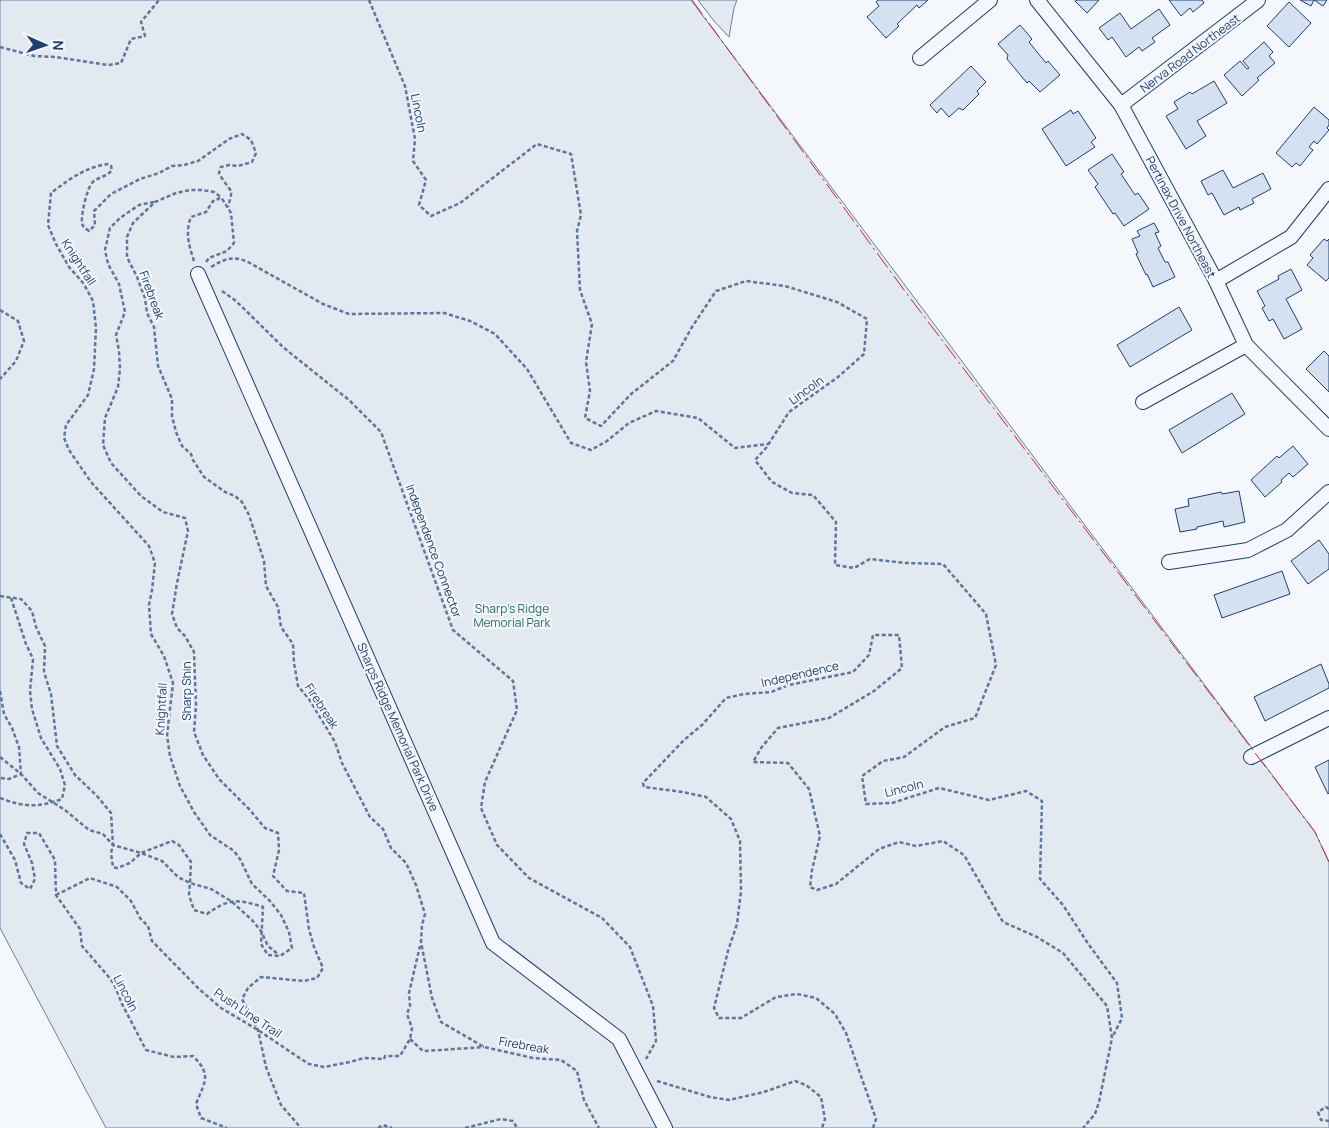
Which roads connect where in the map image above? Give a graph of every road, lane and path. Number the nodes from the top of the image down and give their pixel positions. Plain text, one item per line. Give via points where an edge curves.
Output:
1 (158, 0) edge
2 (369, 0) edge
3 (990, 0) edge
4 (1036, 0) edge
5 (1258, 0) edge
6 (0, 47) edge
7 (920, 58) dead end
8 (1121, 105) junction
9 (1329, 189) edge
10 (221, 196) junction
11 (155, 202) junction
12 (228, 207) junction
13 (198, 274) junction
14 (1216, 281) junction
15 (221, 290) dead end
16 (0, 310) edge
17 (1246, 346) junction
18 (0, 378) edge
19 (1143, 402) dead end
20 (1329, 429) edge
21 (768, 444) junction
22 (1329, 492) edge
23 (1169, 562) dead end
24 (0, 596) edge
25 (11, 598) junction
26 (0, 691) edge
27 (1329, 718) edge
28 (0, 757) edge
29 (1251, 757) dead end
30 (21, 774) junction
31 (0, 778) edge
32 (0, 798) edge
33 (53, 802) junction
34 (0, 834) edge
35 (113, 845) junction
36 (141, 853) junction
37 (190, 883) junction
38 (56, 895) junction
39 (231, 901) junction
40 (261, 931) junction
41 (421, 942) junction
42 (280, 956) junction
43 (258, 1030) junction
44 (1112, 1038) junction
45 (410, 1039) junction
46 (484, 1047) junction
47 (638, 1075) junction
48 (1329, 1109) edge
49 (1329, 1121) edge
50 (227, 1128) edge
51 (301, 1128) edge
52 (378, 1128) edge
53 (392, 1128) edge
54 (465, 1128) edge
55 (517, 1128) edge
56 (599, 1128) edge
57 (665, 1128) edge
58 (822, 1128) edge
59 (873, 1128) edge
60 (1083, 1128) edge

1 - 6 path via 141,22 145,36 131,39 121,62 108,65 34,56
2 - 21 path, Lincoln via 405,86 415,139 413,161 426,180 420,205 431,216 460,202 537,144 571,154 581,216 577,231 580,290 592,324 586,362 590,391 585,418 601,426 631,394 674,361 716,292 746,281 784,286 837,302 867,319 864,354 789,412
3 - 7 street
4 - 8 street, Pertinax Drive Northeast
5 - 8 street, Nerva Road Northeast
8 - 14 street, Pertinax Drive Northeast
9 - 14 street via 1291,237
10 - 11 path, Firebreak via 214,192 190,190
10 - 12 path
10 - 13 path via 206,212 191,216 188,224 188,240
11 - 41 path, Firebreak via 133,223 127,237 127,257 154,327 158,366 172,400 176,432 204,477 235,496 249,514 264,561 266,586 278,607 281,627 293,644 298,686 335,742 342,763 370,817 383,829 391,848 406,863 425,914
11 - 43 path, Sharp Shin via 139,205 120,218 108,235 105,250 108,264 119,284 125,312 116,335 120,368 118,387 105,418 103,445 111,463 141,496 163,512 185,518 188,531 172,614 177,628 194,652 194,732 203,755 220,779 265,828 278,832 279,850 273,876 286,891 304,893 309,929 323,968 317,978 304,981 261,977 248,988 242,1000
12 - 13 path via 234,243 227,251 209,258
12 - 42 path, Knightfall via 232,192 219,174 221,167 252,162 256,153 251,140 242,134 229,139 198,161 172,166 111,194 94,210 95,225 89,231 83,227 82,221 88,192 93,182 112,170 109,164 86,171 51,193 48,225 69,266 93,301 96,328 94,369 88,395 66,425 64,438 91,482 149,546 155,563 149,605 151,634 164,656 173,683 167,735 170,756 180,786 194,812 210,835 234,851 252,884 270,901 290,932 292,948
13 - 21 path via 225,260 238,258 323,304 349,314 444,313 470,320 495,334 527,369 571,443 591,450 629,423 656,412 698,418 736,448
13 - 47 street, Sharps Ridge Memorial Park Drive via 493,943 619,1039
14 - 17 street, Pertinax Drive Northeast
15 - 47 path, Independence Connector via 284,348 349,400 381,432 453,630 513,681 517,710 485,782 480,808 497,845 529,878 602,918 630,947 653,1006 656,1041
16 - 18 path via 18,321 24,341 16,361
17 - 19 street
17 - 20 street, Pertinax Drive Northeast
21 - 44 path, Lincoln via 755,460 772,482 792,493 813,495 836,522 835,565 854,568 870,559 943,564 986,614 996,665 976,718 946,727 904,757 882,761 862,776 866,804 892,803 939,788 989,800 1026,791 1042,801 1040,879 1063,904 1117,983 1122,1018
22 - 23 street via 1287,530 1248,550
24 - 25 path
25 - 33 path via 32,659 32,709 65,786 62,799
25 - 35 path via 21,599 32,611 45,646 44,672 51,694 57,746 75,775 112,813
26 - 30 path via 4,714 19,747
27 - 29 street
28 - 30 path
30 - 31 path via 9,779
30 - 33 path via 38,793
32 - 33 path via 17,805 37,806
33 - 35 path via 90,830 103,834
34 - 38 path via 16,860 20,883 30,889 35,879 24,844 27,834 39,834 55,860
35 - 36 path
35 - 36 path via 112,867 130,863
36 - 37 path via 162,861 178,877
36 - 37 path via 172,840 191,862
37 - 39 path via 211,889
37 - 39 path via 189,895 194,910 207,914
38 - 43 path, Push Line Trail via 90,878 117,887 148,926 152,942 221,1008
38 - 50 path, Lincoln via 80,929 82,946 114,984 146,1050 174,1057 193,1056 203,1066 206,1080 196,1104 201,1118
39 - 40 path
39 - 40 path via 263,908
40 - 42 path via 268,946
40 - 42 path via 262,944 268,955
41 - 45 path via 409,993
41 - 46 path, Firebreak via 432,998 441,1022
43 - 45 path, Push Line Trail via 309,1064 324,1067 364,1058 400,1056
43 - 51 path, Sharp Shin via 266,1068 280,1105
44 - 59 path, Independence via 1107,1006 1063,953 1004,922 964,855 943,842 916,846 899,842 880,849 836,884 817,890 810,887 820,836 809,789 788,763 753,762 778,728 829,718 874,691 902,668 899,635 873,635 869,655 854,672 789,684 771,692 726,698 643,783 644,788 706,797 731,819 740,841 739,908 714,1008 719,1018 741,1018 776,997 797,994 816,998 835,1014 846,1033 876,1119
44 - 60 path, Independence via 1099,1102 1095,1114
45 - 46 path via 423,1050
46 - 56 path, Firebreak via 533,1058 561,1060 577,1071 584,1100
47 - 57 street, Sharps Ridge Memorial Park Drive
47 - 58 path via 729,1100 795,1081 806,1084 821,1097 825,1119
48 - 49 path via 1326,1107 1318,1112 1321,1120
52 - 53 path via 383,1125
54 - 55 path via 501,1119 513,1121

